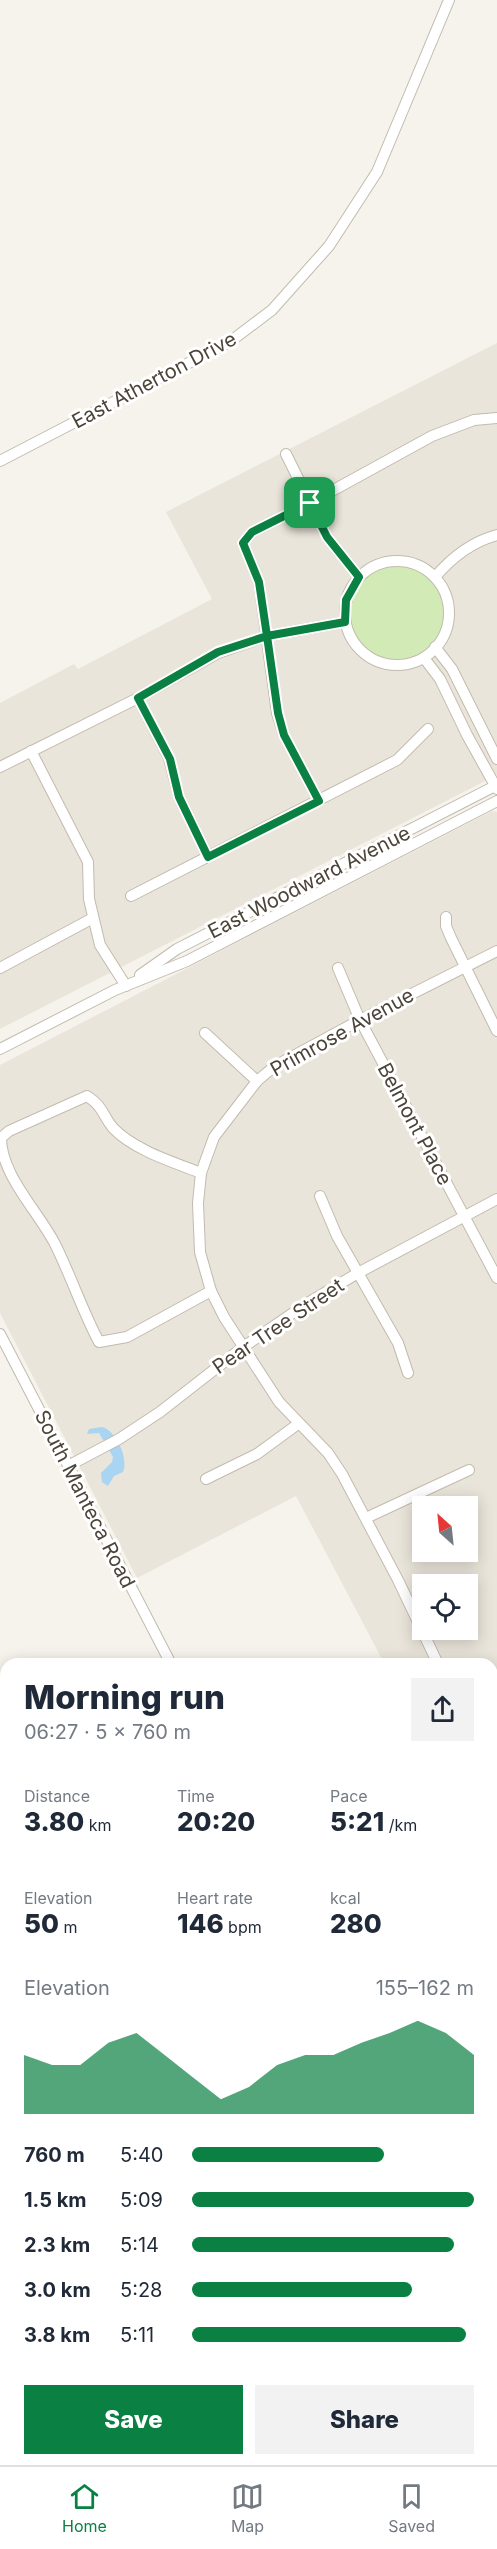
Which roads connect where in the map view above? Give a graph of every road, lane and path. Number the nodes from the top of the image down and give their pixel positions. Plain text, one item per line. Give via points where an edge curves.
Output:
1 (449, 0) edge
2 (497, 418) edge
3 (286, 454) dead end
4 (0, 461) edge
5 (310, 503) junction
6 (497, 535) edge
7 (359, 577) junction
8 (435, 577) junction
9 (345, 622) junction
10 (267, 636) junction
11 (435, 647) junction
12 (424, 658) junction
13 (138, 698) junction
14 (428, 729) dead end
15 (31, 751) junction
16 (497, 759) edge
17 (0, 766) edge
18 (496, 787) edge
19 (319, 801) junction
20 (497, 801) edge
21 (208, 857) junction
22 (131, 896) dead end
23 (446, 917) dead end
24 (93, 918) junction
25 (497, 951) edge
26 (466, 967) junction
27 (0, 968) edge
28 (338, 968) dead end
29 (126, 986) junction
30 (360, 1020) junction
31 (497, 1030) edge
32 (205, 1033) dead end
33 (0, 1049) edge
34 (257, 1081) junction
35 (201, 1173) junction
36 (320, 1196) dead end
37 (497, 1199) edge
38 (464, 1216) junction
39 (358, 1273) junction
40 (497, 1278) edge
41 (212, 1291) junction
42 (0, 1334) edge
43 (242, 1347) junction
44 (408, 1373) dead end
45 (298, 1424) junction
46 (68, 1466) junction
47 (469, 1470) dead end
48 (206, 1479) dead end
49 (366, 1518) junction
50 (168, 1658) edge
51 (435, 1658) edge

1 - 4 street, East Atherton Drive via 376,172 329,246 272,310 231,341
2 - 5 street via 474,420 432,436
3 - 5 street
5 - 7 street via 327,537
5 - 10 street via 252,532 243,543 259,582
6 - 8 street via 468,546
7 - 8 street via 375,566 399,561 415,564
7 - 9 street via 346,600
8 - 11 street via 444,591 449,618
9 - 10 street
9 - 12 street via 358,649 378,663 405,665
10 - 13 street via 218,652
10 - 19 street via 284,735
11 - 12 street
11 - 16 street via 452,669
12 - 18 street via 440,679
13 - 15 street
13 - 21 street via 170,759 179,797
14 - 19 street via 396,760
15 - 17 street
15 - 24 street via 88,862
18 - 29 street, East Woodward Avenue via 177,949
19 - 21 street
20 - 29 street, East Woodward Avenue via 187,961
21 - 22 street
23 - 26 street via 450,938
24 - 27 street
24 - 29 street via 100,945
25 - 26 street, Primrose Avenue
26 - 30 street, Primrose Avenue
26 - 31 street
28 - 30 street, Belmont Place
29 - 33 street, East Woodward Avenue
30 - 34 street, Primrose Avenue via 275,1066
30 - 38 street, Belmont Place
32 - 34 street
34 - 35 street, Primrose Avenue via 214,1137
35 - 41 street, Primrose Avenue via 200,1252
35 - 41 street via 149,1153 114,1128 99,1105 87,1096 1,1138 1,1153 12,1177 48,1231 99,1342 127,1337
36 - 39 street
37 - 38 street, Pear Tree Street
38 - 39 street, Pear Tree Street
38 - 40 street, Belmont Place
39 - 43 street, Pear Tree Street
39 - 44 street via 398,1343
41 - 43 street, Primrose Avenue
42 - 46 street, South Manteca Road
43 - 45 street, Primrose Avenue
43 - 46 street, Pear Tree Street via 160,1412
45 - 48 street via 257,1454
45 - 49 street, Primrose Avenue via 328,1453
46 - 50 street, South Manteca Road
47 - 49 street
49 - 51 street, Primrose Avenue

